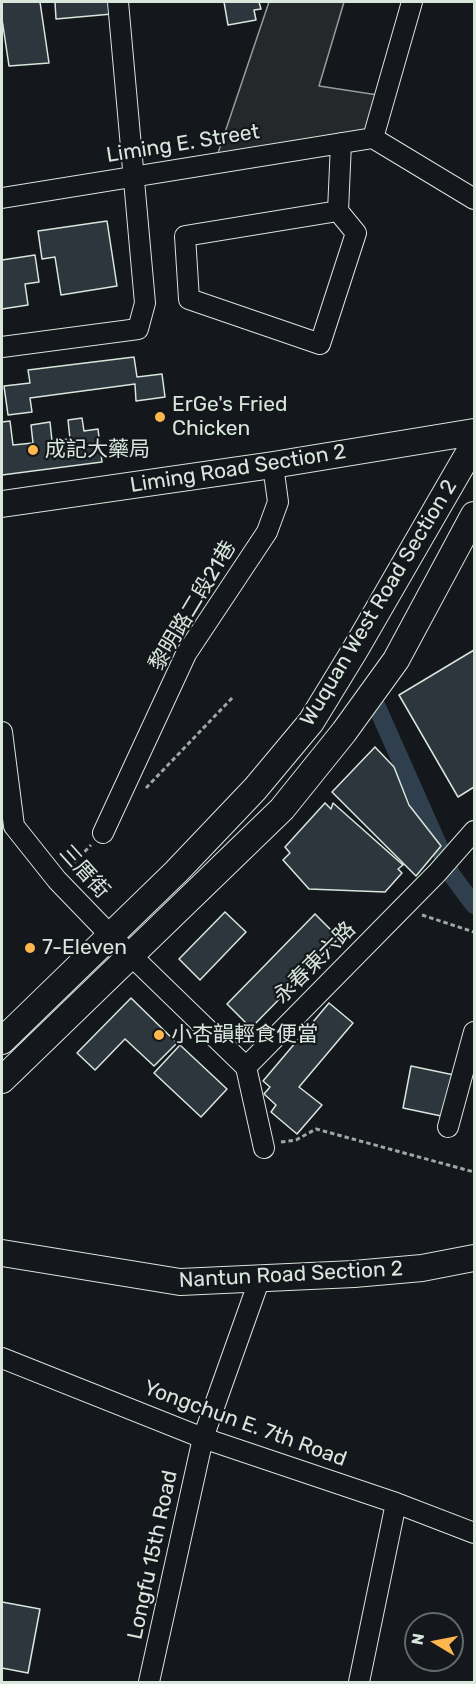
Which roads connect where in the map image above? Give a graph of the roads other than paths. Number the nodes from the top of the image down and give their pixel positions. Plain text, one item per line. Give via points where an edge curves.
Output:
1 (118, 2) edge
2 (412, 2) edge
3 (373, 138) junction
4 (342, 143) junction
5 (133, 176) junction
6 (2, 198) edge
7 (474, 199) edge
8 (338, 211) junction
9 (2, 347) edge
10 (474, 432) edge
11 (474, 444) edge
12 (273, 465) junction
13 (2, 504) edge
14 (474, 515) edge
15 (2, 732) edge
16 (8, 827) edge
17 (474, 831) edge
18 (102, 833) dead end
19 (111, 936) junction
20 (130, 956) junction
21 (474, 1032) edge
22 (2, 1041) edge
23 (246, 1067) junction
24 (2, 1080) edge
25 (448, 1127) dead end
26 (264, 1146) road end
27 (2, 1253) edge
28 (474, 1258) edge
29 (260, 1278) junction
30 (2, 1358) edge
31 (203, 1438) junction
32 (396, 1503) junction
33 (474, 1533) edge
34 (149, 1683) edge
35 (359, 1683) edge

1 - 5 street
2 - 3 street
3 - 4 street, Liming E. Street
3 - 7 street
4 - 5 street, Liming E. Street
4 - 8 street
5 - 6 street, Liming E. Street
5 - 9 street via 145,303 138,329
8 - 8 street via 185,236 189,300 320,344 356,233
10 - 12 main road, Liming Road Section 2
11 - 19 main road, Wuquan West Road Section 2 via 311,722 255,789
12 - 13 main road, Liming Road Section 2
12 - 18 street, 黎明路二段21巷 via 278,502 267,532 186,654
14 - 20 main road, Wuquan West Road Section 2 via 396,660 344,732 282,808
15 - 16 street
16 - 19 street, 三厝街
17 - 23 street, 永春東六路
19 - 20 street, 三厝街
19 - 22 main road, Wuquan West Road Section 2
20 - 23 street, 三厝街
20 - 24 main road, Wuquan West Road Section 2
21 - 25 street
23 - 26 street
27 - 29 main road, Nantun Road Section 2 via 180,1282
28 - 29 main road, Nantun Road Section 2 via 422,1268
29 - 31 street, Longfu 15th Road
30 - 31 street, Yongchun E. 7th Road
31 - 32 street, Yongchun E. 7th Road
31 - 34 street, Longfu 15th Road
32 - 33 street, Yongchun E. 7th Road
32 - 35 street

